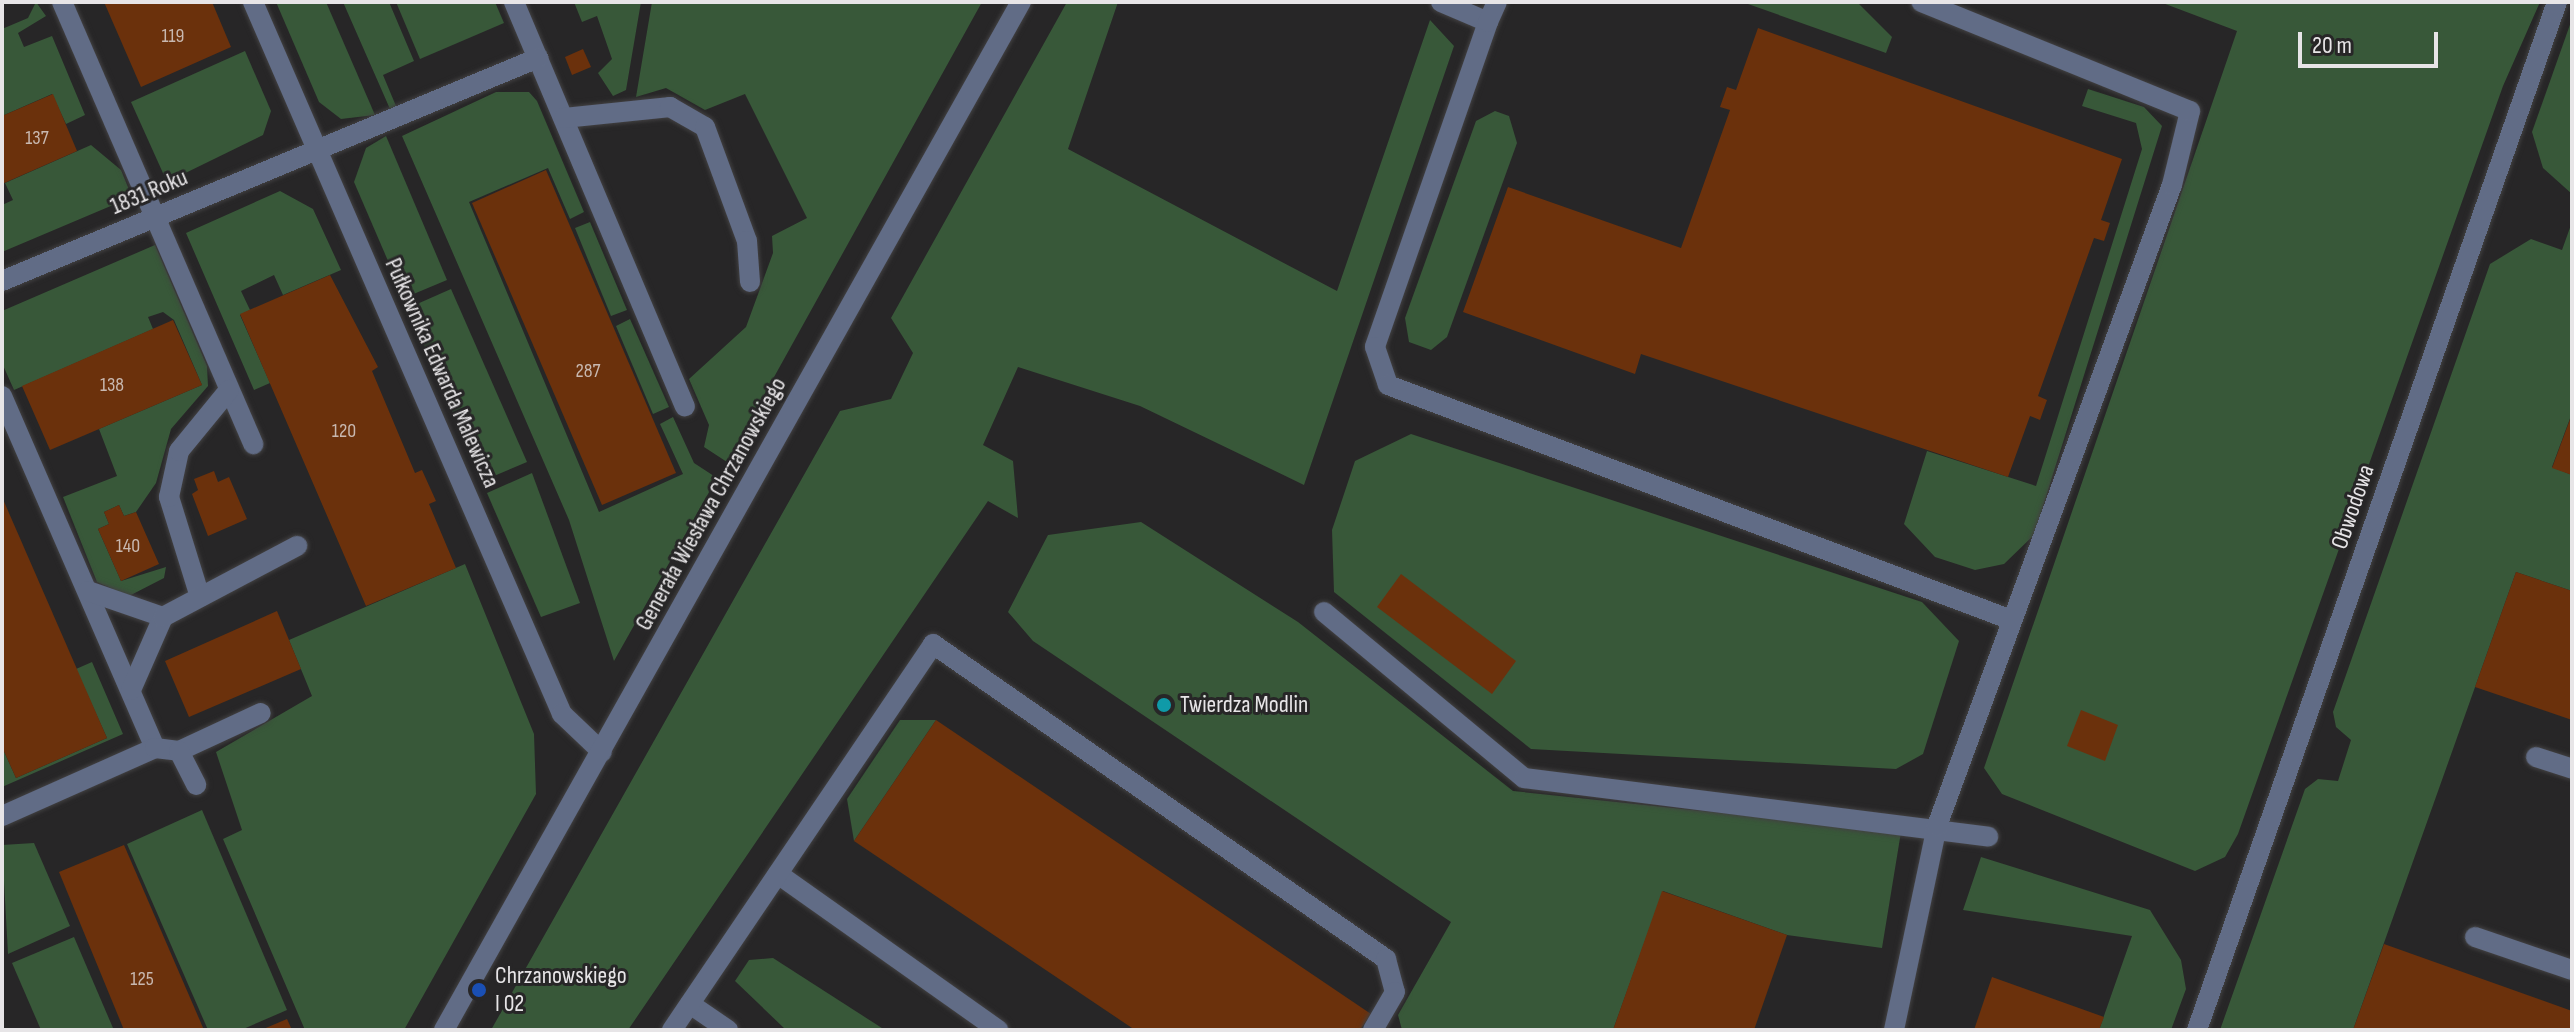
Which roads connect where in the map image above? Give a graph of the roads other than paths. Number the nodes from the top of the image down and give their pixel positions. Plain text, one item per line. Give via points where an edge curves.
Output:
1 (62, 2) edge
2 (253, 2) edge
3 (514, 2) edge
4 (1021, 2) edge
5 (1441, 2) edge
6 (1497, 2) edge
7 (1921, 2) edge
8 (2557, 2) edge
9 (1488, 22) junction
10 (538, 58) junction
11 (564, 118) junction
12 (316, 149) junction
13 (155, 218) junction
14 (2, 281) edge
15 (750, 282) dead end
16 (229, 390) junction
17 (2, 396) edge
18 (685, 406) dead end
19 (253, 444) dead end
20 (297, 546) dead end
21 (88, 591) junction
22 (200, 597) junction
23 (1324, 612) dead end
24 (163, 617) junction
25 (2009, 619) junction
26 (131, 690) junction
27 (261, 713) dead end
28 (155, 748) junction
29 (179, 751) junction
30 (602, 752) junction
31 (2536, 757) dead end
32 (2572, 769) edge
33 (196, 785) dead end
34 (2, 816) edge
35 (1937, 826) junction
36 (1988, 837) dead end
37 (778, 874) junction
38 (2475, 937) dead end
39 (2572, 970) edge
40 (690, 1004) junction
41 (444, 1030) edge
42 (672, 1030) edge
43 (728, 1030) edge
44 (998, 1030) edge
45 (1373, 1030) edge
46 (1894, 1030) edge
47 (2197, 1030) edge

1 - 13 street
2 - 12 street, Pułkownika Edwarda Malewicza
3 - 10 street
4 - 30 street, Generała Wiesława Chrzanowskiego
5 - 9 street
6 - 9 street
7 - 25 street via 2190,111 2172,185 2046,539
8 - 47 street, Obwodowa
9 - 25 street via 1375,347 1388,385
10 - 11 street
10 - 12 street, 1831 Roku
11 - 15 street via 670,107 705,127 747,241
11 - 18 street
12 - 13 street, 1831 Roku
12 - 30 street, Pułkownika Edwarda Malewicza via 562,714
13 - 14 street, 1831 Roku
13 - 16 street
16 - 19 street
16 - 22 street via 179,451 169,497
17 - 21 street
20 - 22 street
21 - 24 street
21 - 26 street
22 - 24 street
23 - 35 street via 1524,778
24 - 26 street
25 - 35 street
26 - 28 street
27 - 29 street
28 - 29 street
28 - 34 street
29 - 33 street
30 - 41 street, Generała Wiesława Chrzanowskiego
31 - 32 street
35 - 36 street
35 - 46 street
37 - 40 street
37 - 44 street
37 - 45 street via 933,644 1386,959 1395,992
38 - 39 street
40 - 42 street
40 - 43 street

